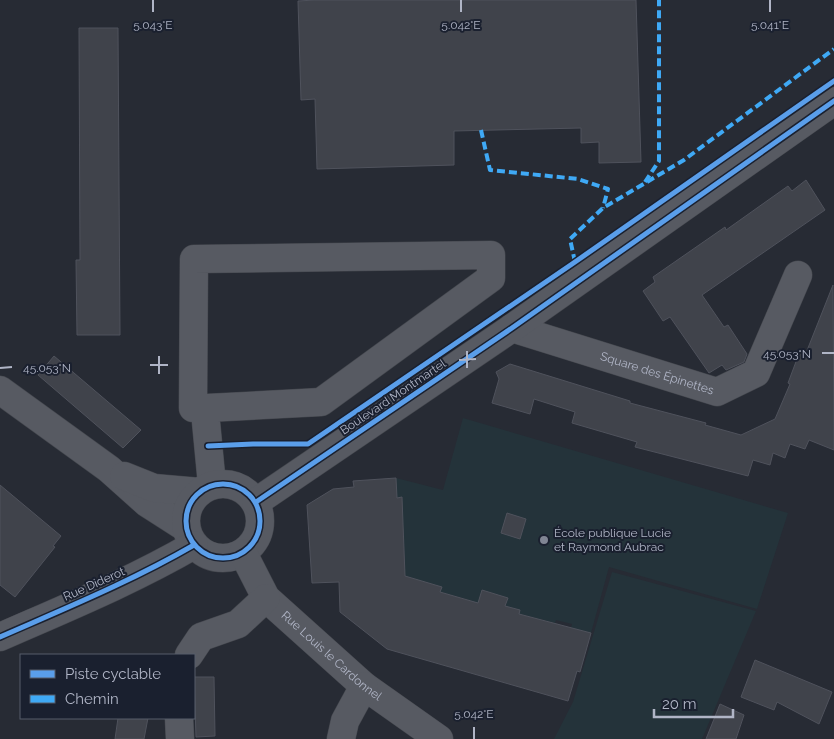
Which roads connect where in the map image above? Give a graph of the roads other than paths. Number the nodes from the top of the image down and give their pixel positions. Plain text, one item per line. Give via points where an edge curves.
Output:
1 (834, 101) edge
2 (798, 274) dead end
3 (512, 328) junction
4 (0, 390) edge
5 (207, 408) junction
6 (109, 469) junction
7 (206, 489) junction
8 (256, 502) junction
9 (190, 536) junction
10 (243, 553) junction
11 (266, 598) junction
12 (0, 637) edge
13 (190, 654) edge
14 (364, 686) junction
15 (179, 719) edge
16 (436, 738) edge
17 (180, 739) edge
18 (341, 739) edge

1 - 3 street, Boulevard Montmartel
2 - 3 street, Square des Épinettes via 756,373 717,392
3 - 8 street, Boulevard Montmartel
4 - 6 street
5 - 5 street via 321,402 491,278 491,255 194,259 193,408
5 - 7 street
6 - 7 street via 154,488
6 - 9 street via 147,504
7 - 8 street via 225,484 237,486
7 - 9 street via 193,499 188,508 186,518
8 - 10 street via 260,530 257,539
9 - 10 street via 202,552 212,557 223,559
9 - 12 street, Rue Diderot via 158,566
10 - 11 street, Rue Louis le Cardonnel
11 - 13 street via 238,624 201,638
11 - 14 street, Rue Louis le Cardonnel
14 - 16 street, Rue Louis le Cardonnel
14 - 18 street via 345,721
15 - 17 street

